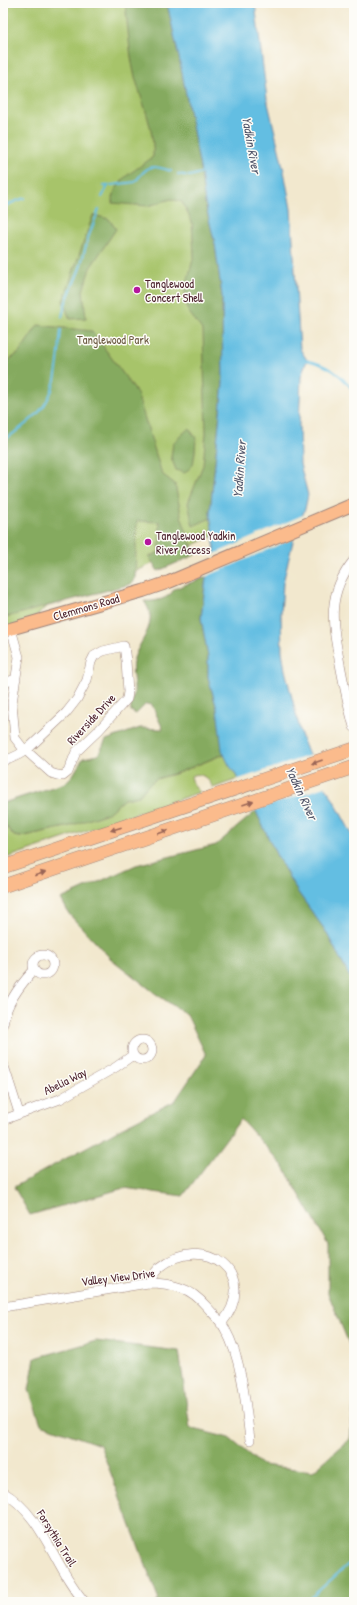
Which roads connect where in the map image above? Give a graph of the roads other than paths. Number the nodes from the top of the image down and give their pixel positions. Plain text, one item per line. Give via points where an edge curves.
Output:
1 (354, 504) edge
2 (354, 560) edge
3 (7, 630) edge
4 (16, 679) junction
5 (3, 683) edge
6 (354, 727) edge
7 (354, 749) edge
8 (26, 750) junction
9 (3, 761) edge
10 (354, 767) edge
11 (3, 867) edge
12 (3, 886) edge
13 (34, 970) dead end
14 (3, 1024) edge
15 (133, 1055) dead end
16 (3, 1063) edge
17 (19, 1113) junction
18 (3, 1120) edge
19 (148, 1283) junction
20 (3, 1307) edge
21 (221, 1324) junction
22 (250, 1440) dead end
23 (3, 1492) edge
24 (86, 1602) edge

1 - 3 main road, Clemmons Road via 168,582
2 - 6 street via 345,570 336,590 333,607 333,625
3 - 4 street, Riverside Drive via 19,657
4 - 5 street
4 - 8 street, Riverside Drive via 12,702 13,727 15,738
7 -> 11 highway
8 - 8 street, Riverside Drive via 54,775 63,776 68,772 76,752 127,699 124,646 102,651 94,656 87,680 73,704
8 - 9 street
12 -> 10 highway
13 - 14 street via 11,1000
15 - 17 street, Abelia Way via 60,1099
16 - 17 street
17 - 18 street, Abelia Way
19 - 20 street, Valley View Drive
19 - 21 street, Valley View Drive via 183,1288 201,1300
19 - 21 street via 158,1269 179,1258 202,1254 221,1261 230,1270 236,1291 232,1306
21 - 22 street, Valley View Drive via 236,1354
23 - 24 street, Forsythia Trail via 35,1522 70,1582

